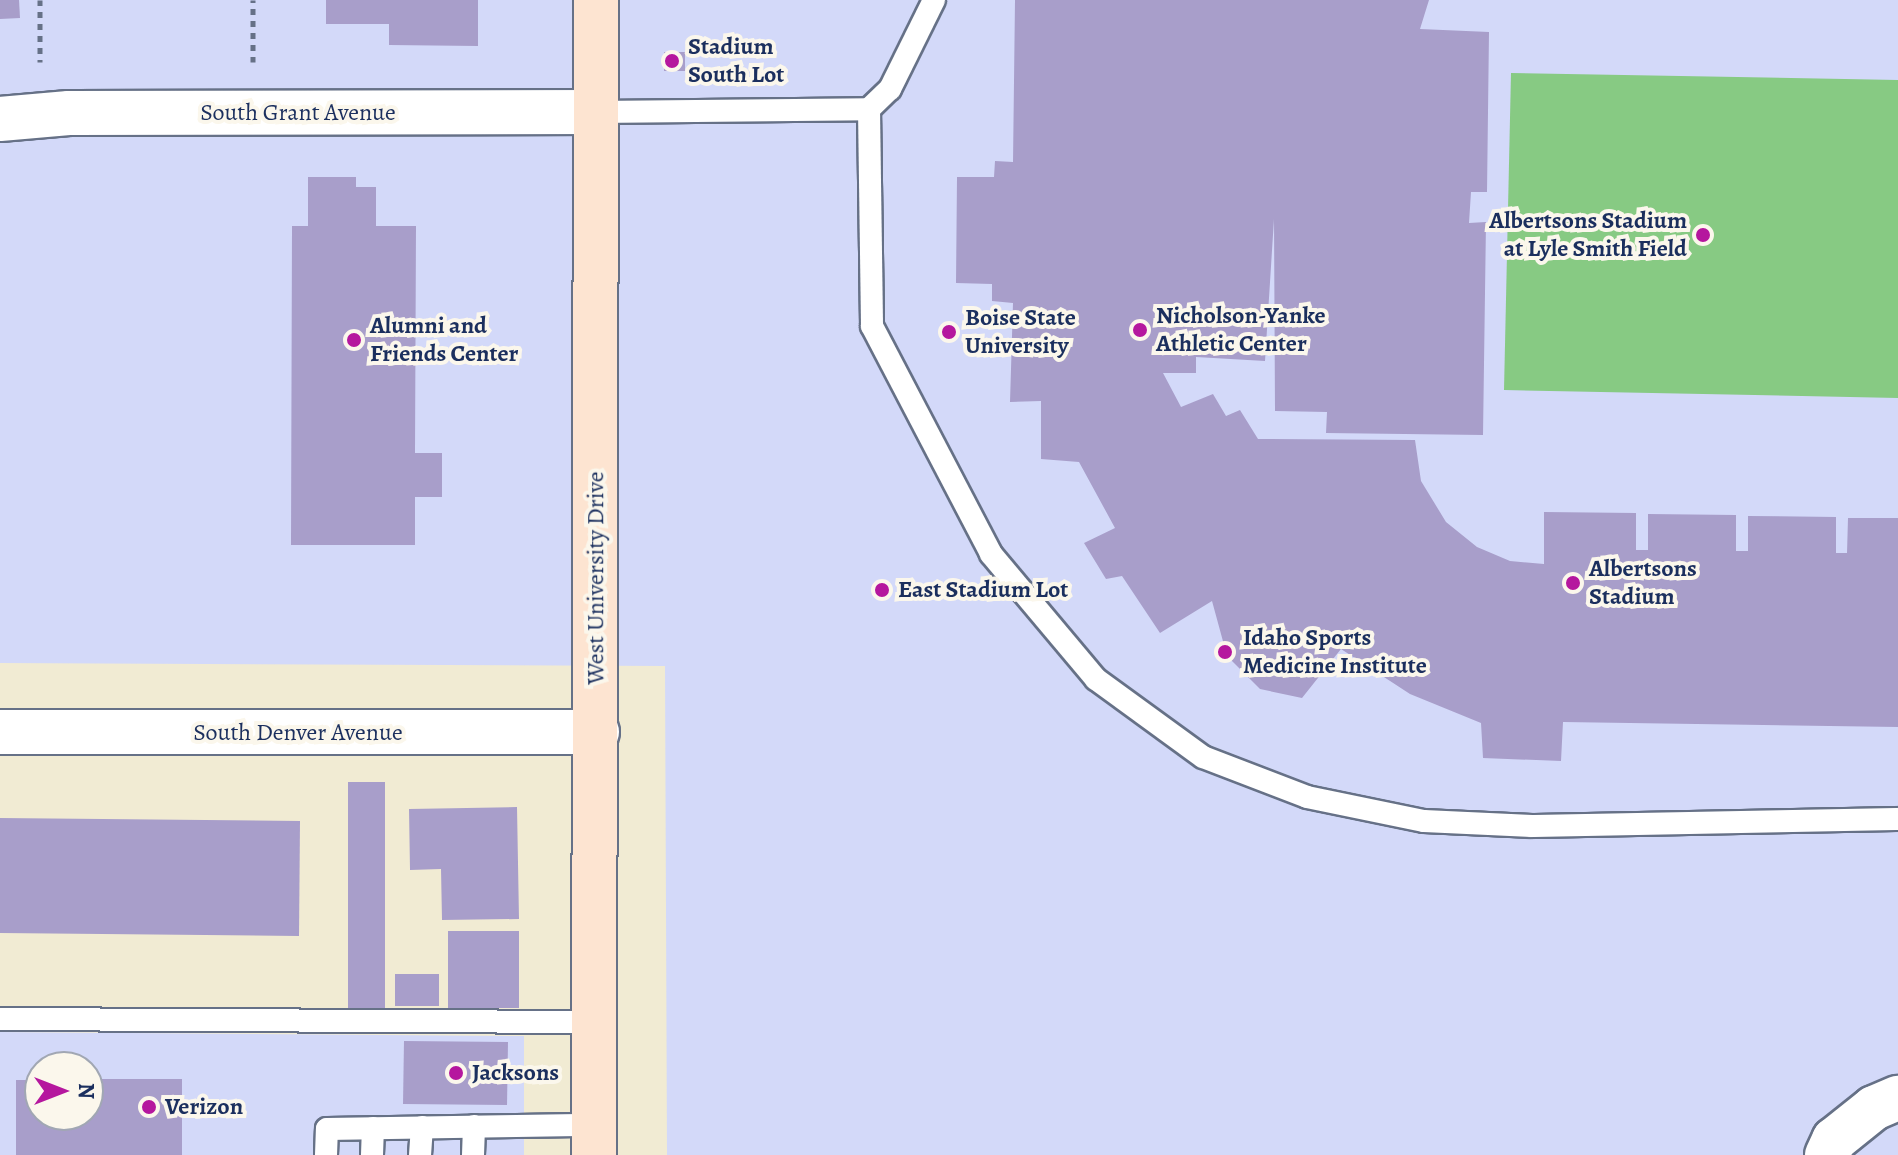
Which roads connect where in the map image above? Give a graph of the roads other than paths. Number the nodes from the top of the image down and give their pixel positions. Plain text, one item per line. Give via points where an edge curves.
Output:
1 (596, 0) edge
2 (934, 0) edge
3 (869, 109) junction
4 (596, 112) junction
5 (0, 119) edge
6 (0, 732) edge
7 (597, 732) junction
8 (1898, 819) edge
9 (0, 1019) edge
10 (593, 1022) junction
11 (1898, 1098) edge
12 (474, 1126) junction
13 (422, 1127) junction
14 (373, 1128) junction
15 (594, 1140) edge
16 (326, 1155) edge
17 (372, 1155) edge
18 (420, 1155) edge
19 (473, 1155) edge
20 (1827, 1155) edge

1 - 4 street, West University Drive
2 - 3 lane via 890,89
3 - 4 lane
3 - 8 lane via 872,326 991,554 1096,679 1203,757 1307,797 1424,821 1532,826
4 - 5 street, South Grant Avenue via 69,113
4 - 7 street, West University Drive
6 - 7 street, South Denver Avenue
7 - 10 street, West University Drive
9 - 10 lane
10 - 15 street, West University Drive
11 - 20 street via 1874,1108 1834,1140
12 - 13 lane
12 - 15 lane
12 - 19 lane
13 - 14 lane
13 - 18 lane
14 - 16 lane via 327,1129
14 - 17 lane

